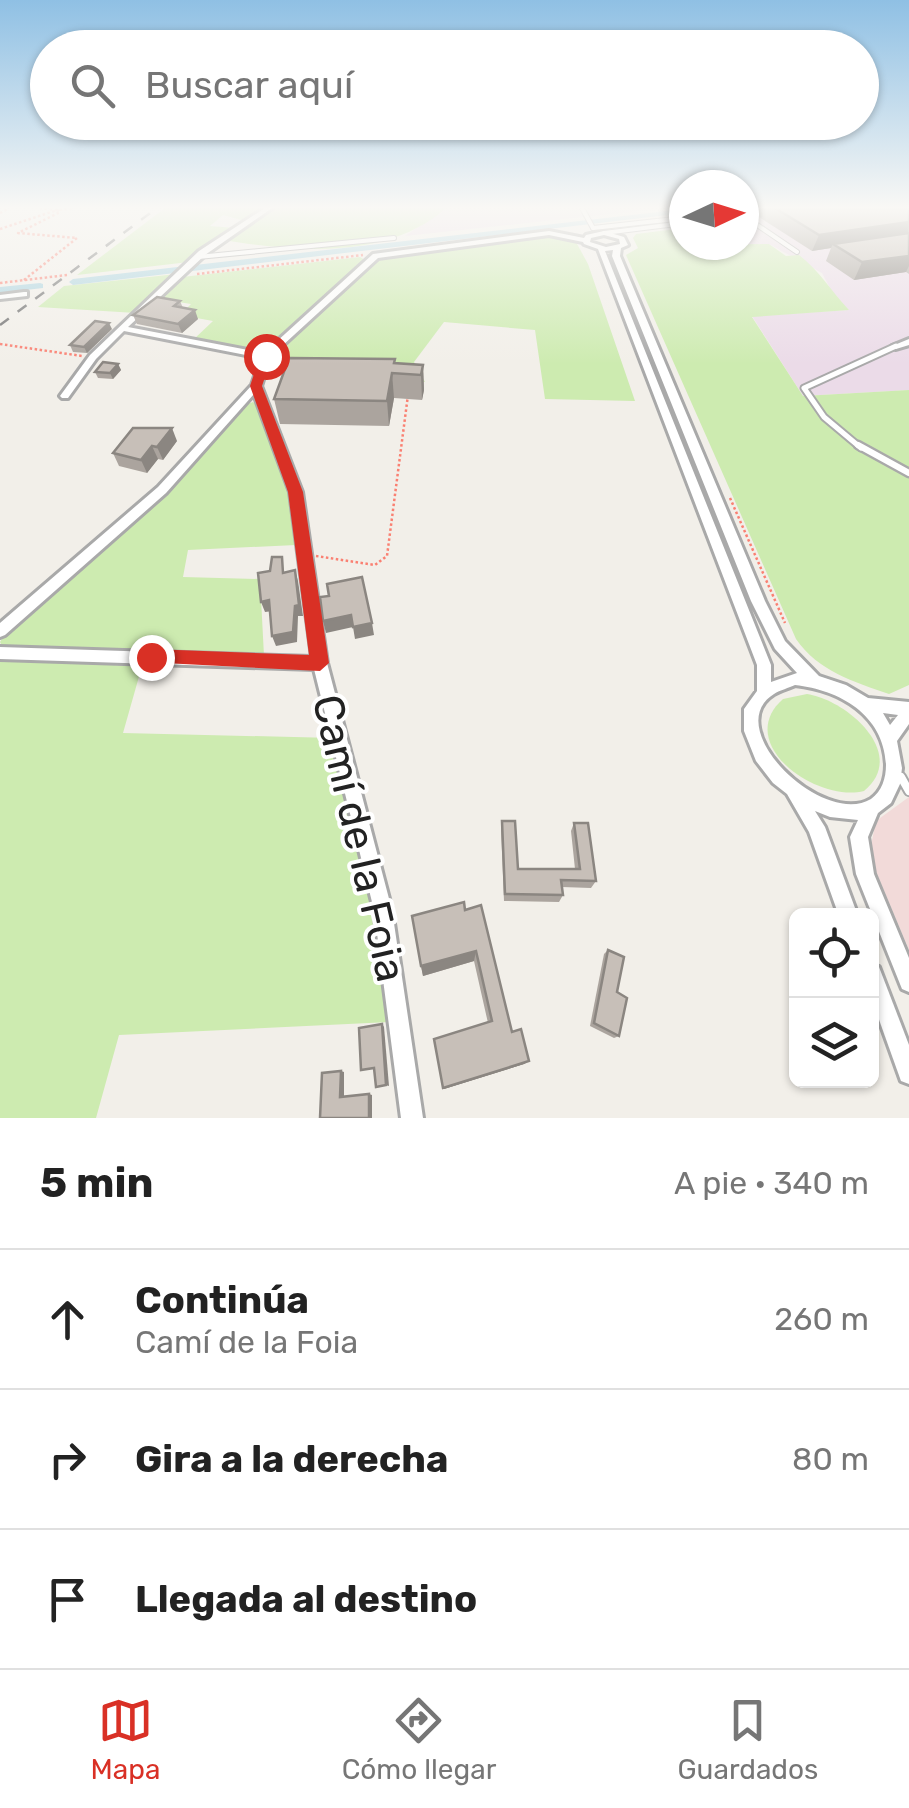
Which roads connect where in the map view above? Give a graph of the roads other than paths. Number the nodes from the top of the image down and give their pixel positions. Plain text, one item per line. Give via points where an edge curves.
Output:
1 (194, 260) edge
2 (374, 260) edge
3 (604, 260) edge
4 (623, 260) edge
5 (24, 294) dead end
6 (0, 297) edge
7 (122, 328) junction
8 (909, 342) edge
9 (896, 346) joint
10 (266, 356) junction
11 (256, 386) junction
12 (64, 396) dead end
13 (909, 474) edge
14 (0, 631) edge
15 (0, 654) edge
16 (320, 663) junction
17 (814, 680) junction
18 (764, 690) junction
19 (865, 705) junction
20 (909, 710) edge
21 (891, 736) junction
22 (905, 784) edge
23 (794, 793) junction
24 (871, 811) junction
25 (846, 908) edge
26 (909, 982) edge
27 (879, 993) edge
28 (909, 1073) edge
29 (412, 1118) edge

1 - 7 street
2 - 10 street
3 - 18 street via 764,665
4 - 17 street via 758,602 780,645
5 - 6 street
7 - 10 street
7 - 12 street
8 - 9 street
9 - 13 lane via 804,388 846,439
10 - 11 street
11 - 14 street via 162,490
11 - 16 street, Camí de la Foia via 296,492
15 - 16 street
16 - 29 street, Camí de la Foia via 383,910
17 - 18 street
17 - 19 street
18 - 23 street via 754,703 752,737
19 - 20 street
19 - 21 street
20 - 21 street
21 - 22 street
22 - 24 street
23 - 24 street via 820,807
23 - 25 street via 816,827
24 - 26 street via 859,837 865,874
27 - 28 street

